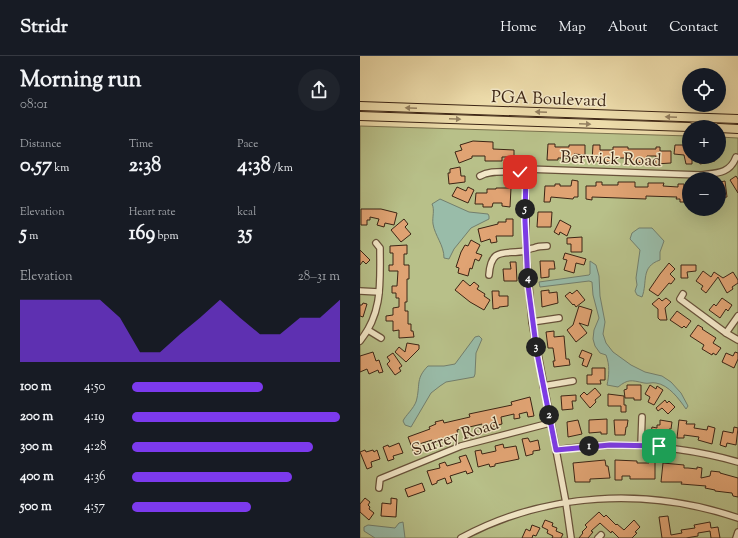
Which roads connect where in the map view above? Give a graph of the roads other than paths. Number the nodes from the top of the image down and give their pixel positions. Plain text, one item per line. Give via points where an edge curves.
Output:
1 (360, 106) edge
2 (360, 116) edge
3 (738, 119) edge
4 (682, 127) edge
5 (726, 128) edge
6 (738, 129) edge
7 (736, 158) dead end
8 (526, 169) junction
9 (480, 176) dead end
10 (376, 243) dead end
11 (547, 246) dead end
12 (526, 251) junction
13 (489, 275) dead end
14 (360, 291) edge
15 (379, 292) junction
16 (683, 294) dead end
17 (738, 316) edge
18 (559, 318) dead end
19 (532, 322) junction
20 (368, 330) junction
21 (726, 333) junction
22 (381, 338) dead end
23 (738, 340) edge
24 (360, 341) edge
25 (572, 381) dead end
26 (543, 386) junction
27 (642, 417) dead end
28 (550, 423) junction
29 (641, 445) junction
30 (556, 450) junction
31 (738, 462) edge
32 (379, 488) dead end
33 (566, 503) junction
34 (738, 518) edge
35 (738, 532) edge
36 (461, 538) edge
37 (571, 538) edge
38 (736, 538) edge

3 -> 1 main road, PGA Boulevard
2 -> 4 main road, PGA Boulevard
5 - 6 main road
7 - 8 street, Berwick Road via 729,169 700,175
8 - 9 street, Berwick Road via 514,172 487,172
8 - 12 street
10 - 15 street via 380,248
11 - 12 street
12 - 13 street via 499,254 492,262
12 - 19 street
14 - 15 street
15 - 20 street via 376,312
16 - 21 street via 680,298
17 - 21 street
18 - 19 street
19 - 26 street
20 - 22 street
20 - 24 street
21 - 23 street
25 - 26 street
26 - 28 street
27 - 29 street
28 - 30 street
28 - 32 street, Surrey Road via 448,450 380,479
29 - 30 street via 589,446
29 - 31 street via 693,451
30 - 33 street
33 - 34 street via 614,498 652,499 686,504
33 - 36 street via 511,516
33 - 37 street
35 - 38 street

